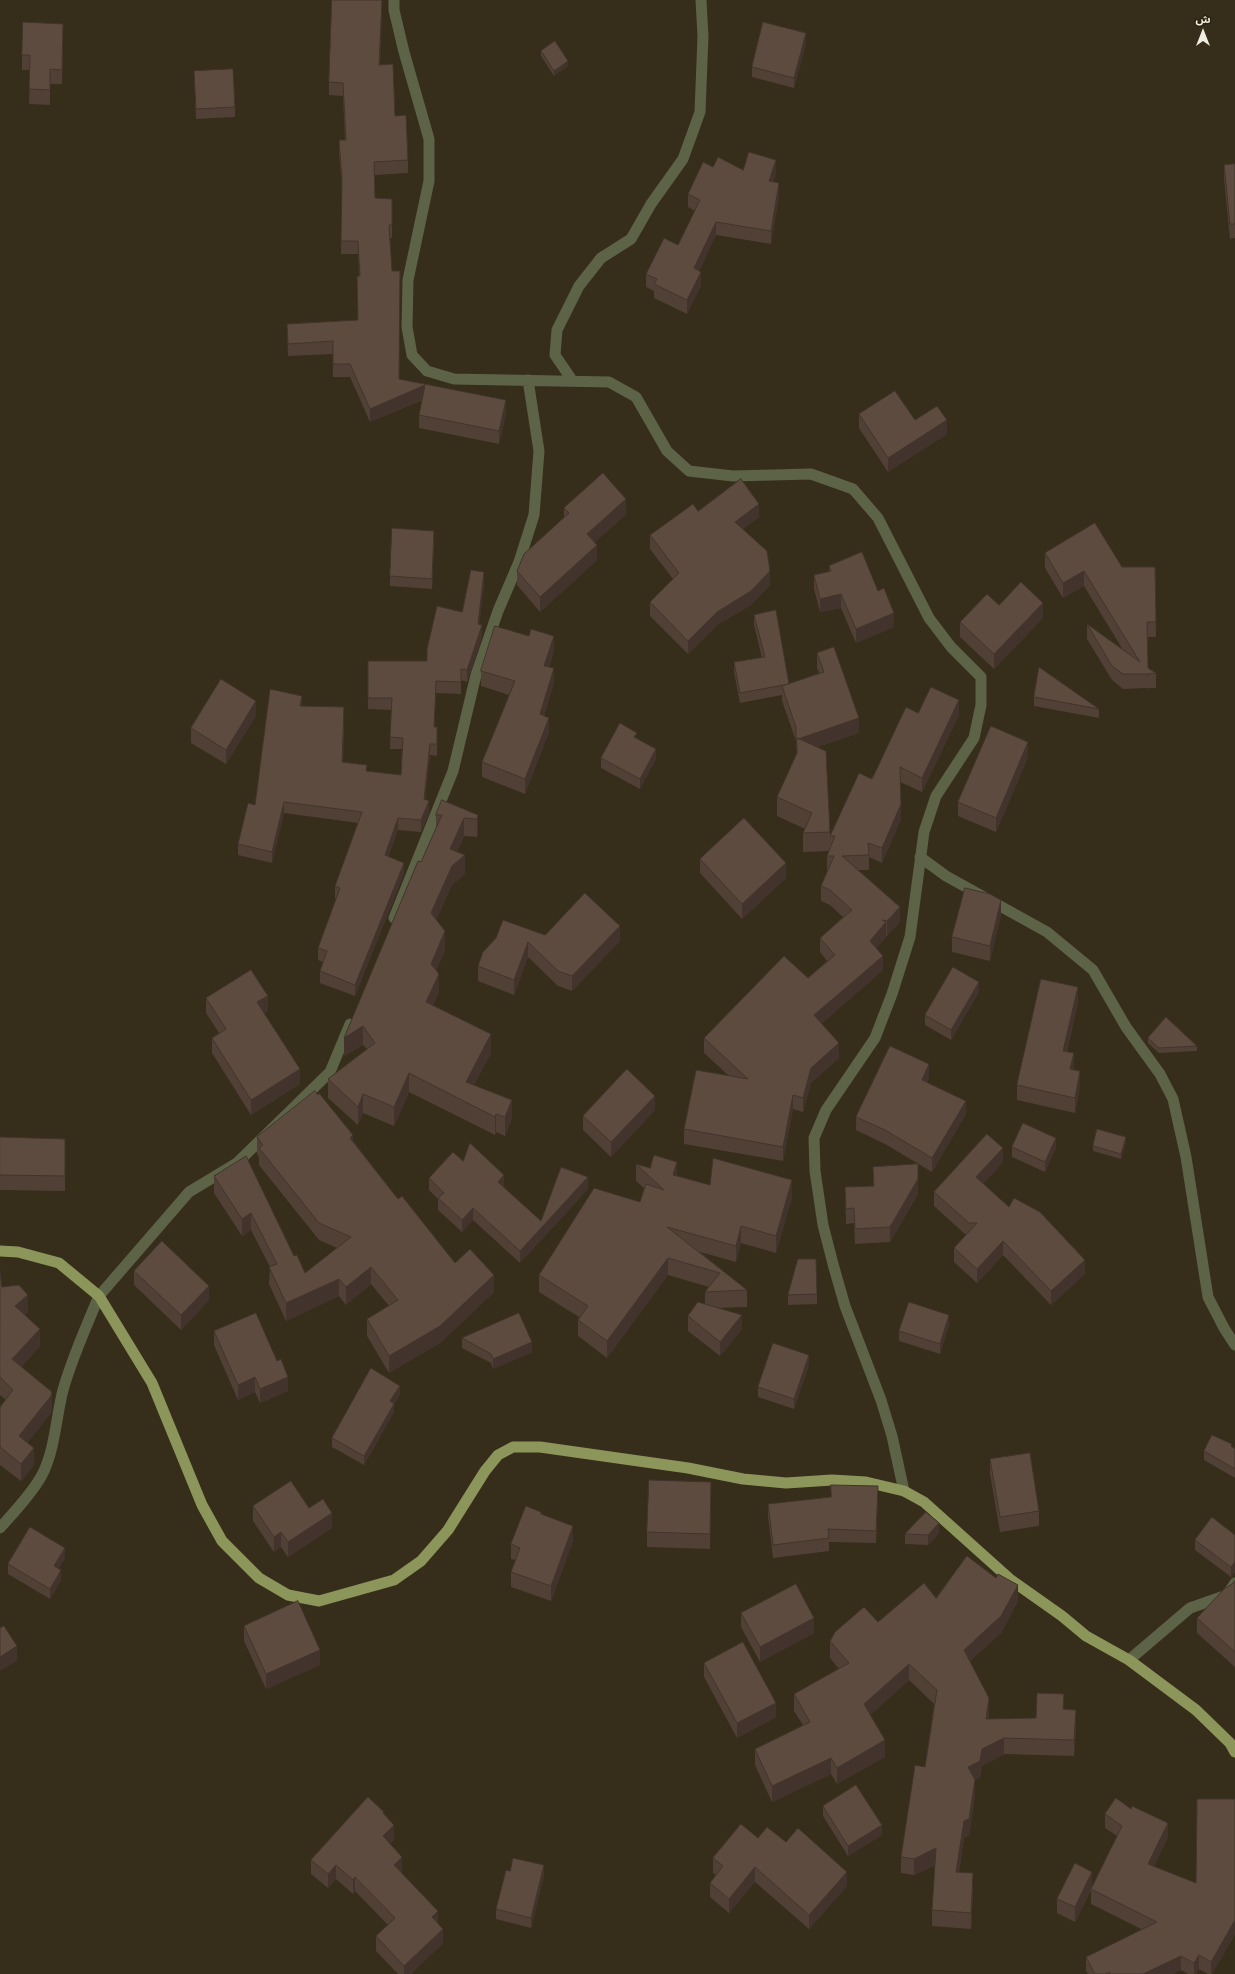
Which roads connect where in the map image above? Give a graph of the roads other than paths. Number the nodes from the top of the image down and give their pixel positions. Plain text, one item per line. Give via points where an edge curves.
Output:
1 (394, 0) edge
2 (701, 0) edge
3 (528, 380) junction
4 (572, 380) junction
5 (920, 857) junction
6 (391, 925) edge
7 (355, 1013) edge
8 (0, 1252) edge
9 (99, 1296) junction
10 (1235, 1346) edge
11 (904, 1491) junction
12 (0, 1528) edge
13 (1235, 1583) edge
14 (1129, 1660) junction
15 (1235, 1752) edge

1 - 3 street via 404,52 429,138 429,181 408,280 407,327 412,355 428,371 454,379
2 - 4 street via 703,36 700,112 683,159 651,204 631,239 601,258 579,286 557,330 555,355
3 - 4 street
3 - 6 street via 539,451 534,515 476,675 453,771
4 - 5 street via 609,382 636,397 667,451 689,471 733,476 811,474 853,489 878,518 929,618 951,647 981,677 981,705 974,738 936,796 924,832
5 - 10 street via 946,876 1047,932 1093,970 1126,1027 1160,1074 1173,1099 1186,1157 1208,1297
5 - 11 street via 910,937 892,994 875,1038 826,1110 814,1138 815,1171 823,1225 845,1306 882,1400
7 - 9 street via 330,1072 237,1163 189,1192
8 - 9 main road via 18,1252 59,1263
9 - 11 main road via 152,1383 202,1505 222,1541 259,1578 288,1595 319,1600 394,1580 421,1561 448,1530 485,1471 498,1455 513,1447 540,1447 688,1468 743,1479 786,1483 832,1480 866,1482
9 - 12 street via 65,1384 51,1448 42,1475 25,1500
11 - 14 main road via 924,1502 1011,1580 1086,1636
13 - 14 street via 1227,1595 1190,1608
14 - 15 main road via 1196,1710 1230,1743

